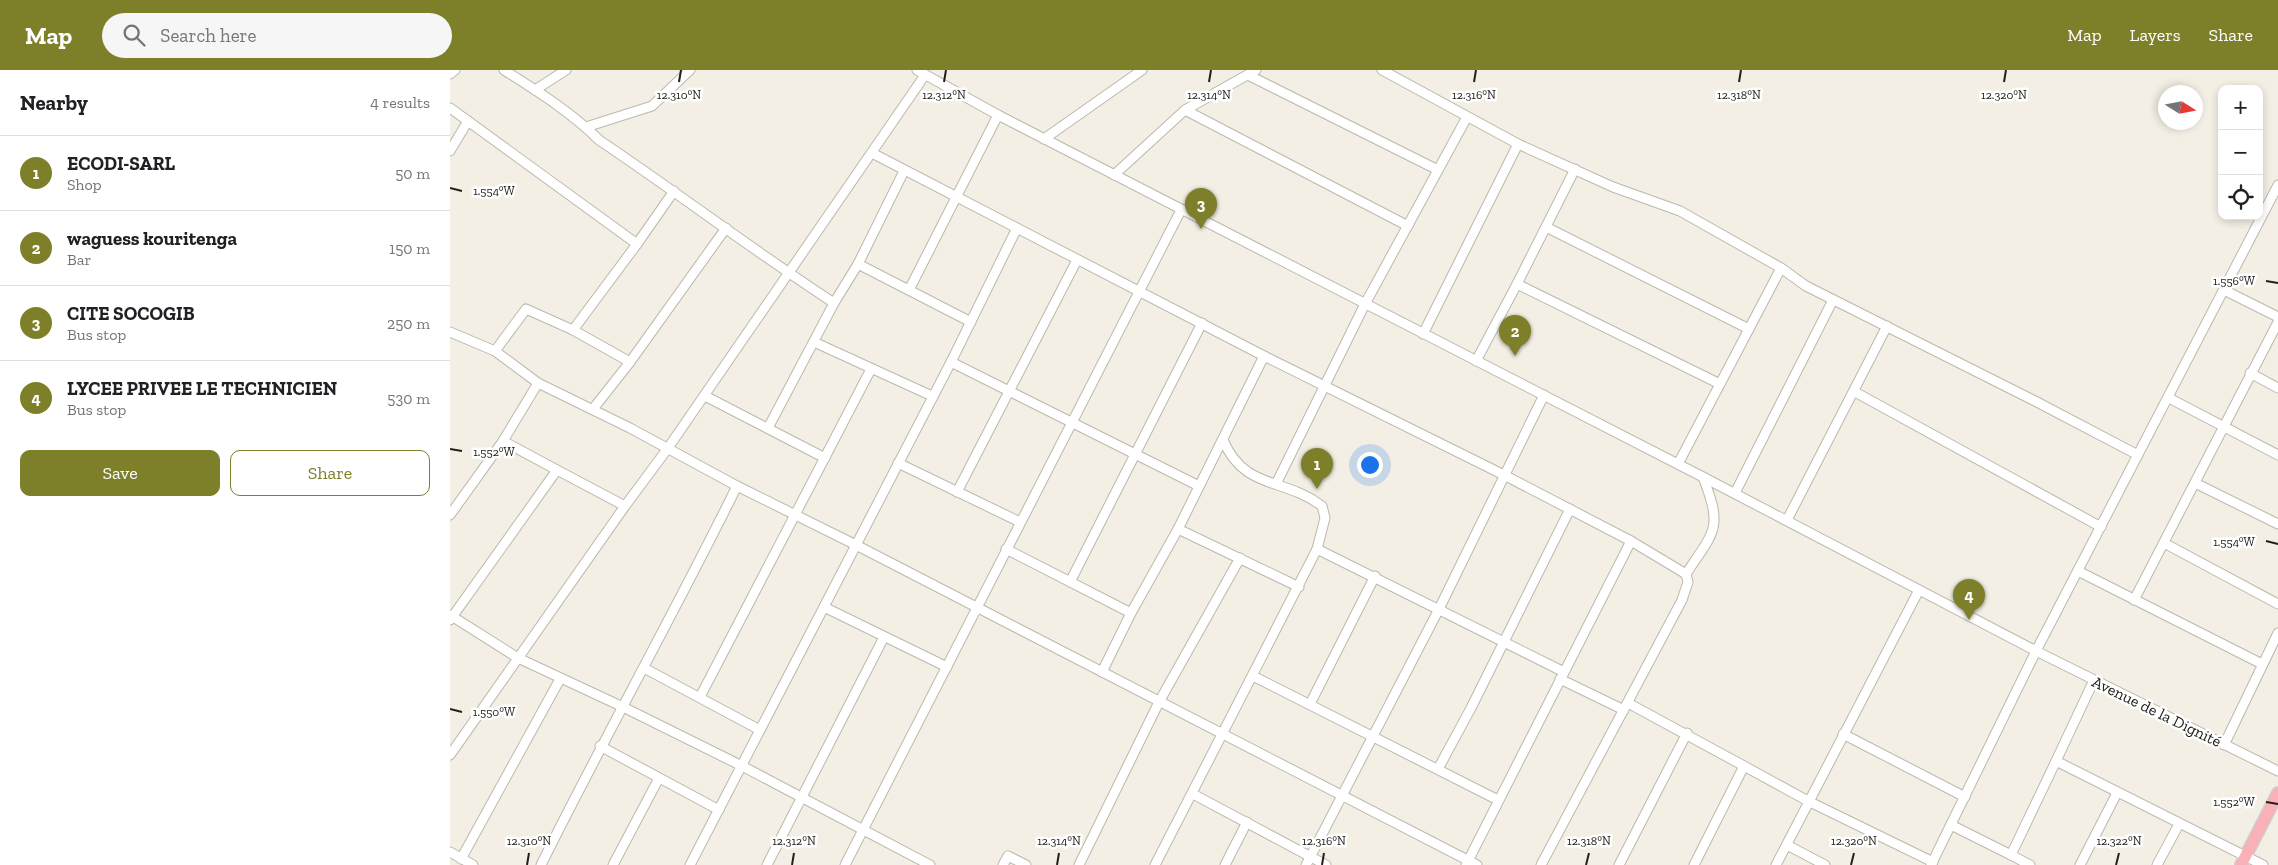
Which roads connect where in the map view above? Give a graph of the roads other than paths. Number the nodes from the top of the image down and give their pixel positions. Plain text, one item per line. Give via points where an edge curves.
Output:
1 (456, 70) edge
2 (504, 70) edge
3 (566, 70) edge
4 (690, 70) edge
5 (1142, 70) edge
6 (1256, 70) edge
7 (1382, 70) edge
8 (921, 72) edge
9 (450, 74) edge
10 (1248, 75) junction
11 (535, 90) junction
12 (450, 108) edge
13 (1185, 110) junction
14 (998, 115) junction
15 (1468, 117) junction
16 (468, 121) junction
17 (586, 127) junction
18 (1044, 139) junction
19 (1518, 144) junction
20 (450, 151) edge
21 (872, 152) junction
22 (1575, 169) junction
23 (1438, 170) junction
24 (904, 171) junction
25 (1114, 175) junction
26 (2278, 184) edge
27 (674, 191) junction
28 (956, 198) junction
29 (1181, 210) junction
30 (1408, 226) junction
31 (1546, 227) junction
32 (726, 228) junction
33 (1017, 228) junction
34 (637, 244) junction
35 (1077, 260) junction
36 (858, 264) junction
37 (1781, 268) junction
38 (788, 274) junction
39 (1517, 284) junction
40 (909, 290) junction
41 (2224, 290) junction
42 (1141, 291) junction
43 (1832, 300) junction
44 (834, 303) junction
45 (1365, 304) junction
46 (2278, 317) edge
47 (971, 322) junction
48 (2278, 322) edge
49 (1202, 324) junction
50 (1887, 326) junction
51 (1749, 329) junction
52 (573, 330) junction
53 (450, 332) edge
54 (1423, 334) junction
55 (814, 342) junction
56 (495, 351) junction
57 (1264, 356) junction
58 (1476, 361) junction
59 (630, 362) junction
60 (951, 362) junction
61 (871, 369) junction
62 (2250, 373) junction
63 (538, 383) junction
64 (1720, 384) junction
65 (1324, 387) junction
66 (2278, 388) edge
67 (1011, 391) junction
68 (1855, 392) junction
69 (1544, 395) junction
70 (705, 396) junction
71 (932, 396) junction
72 (2169, 398) junction
73 (593, 409) junction
74 (1072, 421) junction
75 (2224, 427) junction
76 (768, 428) junction
77 (1222, 440) junction
78 (503, 441) junction
79 (668, 448) junction
80 (1134, 454) junction
81 (2138, 455) junction
82 (2278, 455) edge
83 (825, 458) junction
84 (898, 463) junction
85 (1678, 464) junction
86 (557, 470) junction
87 (1504, 475) junction
88 (1703, 477) junction
89 (2195, 483) junction
90 (1276, 484) junction
91 (738, 486) junction
92 (1199, 486) junction
93 (957, 492) junction
94 (1735, 493) junction
95 (625, 506) junction
96 (1570, 510) junction
97 (796, 514) junction
98 (450, 515) edge
99 (1787, 520) junction
100 (1020, 522) junction
101 (2278, 524) edge
102 (2101, 527) junction
103 (1178, 529) junction
104 (1631, 540) junction
105 (2164, 543) junction
106 (856, 545) junction
107 (1006, 549) junction
108 (1317, 549) junction
109 (1240, 558) junction
110 (2078, 571) junction
111 (1686, 574) junction
112 (1375, 576) junction
113 (1070, 582) junction
114 (1298, 587) junction
115 (1919, 590) junction
116 (2134, 600) junction
117 (2278, 604) edge
118 (824, 607) junction
119 (977, 607) junction
120 (1439, 609) junction
121 (1131, 613) junction
122 (451, 617) edge
123 (2278, 633) edge
124 (884, 637) junction
125 (1503, 642) junction
126 (2036, 651) junction
127 (518, 658) junction
128 (2262, 664) junction
129 (946, 667) junction
130 (644, 668) junction
131 (1102, 672) junction
132 (1562, 675) junction
133 (1253, 676) junction
134 (560, 679) junction
135 (2094, 680) junction
136 (700, 697) junction
137 (1160, 702) junction
138 (1310, 704) junction
139 (1626, 706) junction
140 (623, 707) junction
141 (760, 730) junction
142 (1687, 733) junction
143 (1223, 734) junction
144 (1843, 734) junction
145 (1374, 736) junction
146 (2224, 745) junction
147 (600, 746) junction
148 (450, 756) edge
149 (2056, 761) junction
150 (742, 766) junction
151 (1744, 766) junction
152 (1438, 769) junction
153 (2278, 771) edge
154 (659, 778) junction
155 (2117, 793) junction
156 (2278, 793) edge
157 (1193, 794) junction
158 (1344, 795) junction
159 (1965, 797) junction
160 (801, 799) junction
161 (1498, 800) junction
162 (1808, 801) junction
163 (719, 810) junction
164 (1247, 822) junction
165 (2179, 824) junction
166 (1951, 825) junction
167 (863, 831) junction
168 (1787, 845) junction
169 (450, 852) edge
170 (2011, 855) junction
171 (461, 859) junction
172 (1308, 861) edge
173 (2244, 861) edge
174 (927, 864) edge
175 (1471, 864) edge
176 (1932, 864) edge
177 (473, 865) edge
178 (541, 865) edge
179 (614, 865) edge
180 (690, 865) edge
181 (767, 865) edge
182 (845, 865) edge
183 (1003, 865) edge
184 (1026, 865) edge
185 (1079, 865) edge
186 (1155, 865) edge
187 (1225, 865) edge
188 (1326, 865) edge
189 (1541, 865) edge
190 (1620, 865) edge
191 (1694, 865) edge
192 (1776, 865) edge
193 (1825, 865) edge
194 (2030, 865) edge
195 (2080, 865) edge
196 (2158, 865) edge
197 (2263, 865) edge

1 - 9 street
2 - 11 street
3 - 11 street
4 - 17 street via 652,106
5 - 18 street
6 - 10 street
7 - 15 street
8 - 14 street, Avenue de la Dignité
8 - 21 street
10 - 13 street
10 - 23 street
11 - 17 street
12 - 16 street
13 - 25 street
13 - 30 street
14 - 18 street, Avenue de la Dignité
14 - 28 street
15 - 19 street
15 - 23 street
16 - 20 street
16 - 34 street
17 - 27 street via 599,140
18 - 25 street, Avenue de la Dignité
19 - 22 street
19 - 54 street
21 - 24 street
21 - 38 street
22 - 31 street
22 - 37 street via 1613,187 1680,211
23 - 30 street
24 - 28 street
24 - 36 street
25 - 29 street, Avenue de la Dignité
26 - 41 street
27 - 32 street
27 - 34 street
28 - 33 street
28 - 40 street
29 - 42 street
29 - 45 street, Avenue de la Dignité
30 - 45 street
31 - 39 street
31 - 51 street
32 - 38 street
32 - 59 street
33 - 35 street
33 - 47 street
34 - 52 street
35 - 42 street
35 - 67 street
36 - 40 street
36 - 44 street
37 - 43 street
37 - 51 street
38 - 44 street
38 - 70 street
39 - 58 street
39 - 64 street
40 - 47 street
41 - 46 street
41 - 72 street
42 - 49 street
42 - 74 street
43 - 50 street
43 - 94 street
44 - 55 street
45 - 54 street, Avenue de la Dignité
45 - 65 street
47 - 60 street
48 - 62 street
49 - 57 street
49 - 80 street
50 - 68 street
50 - 81 street
51 - 64 street
52 - 56 street via 526,310
52 - 59 street
53 - 56 street
54 - 58 street, Avenue de la Dignité
55 - 61 street
55 - 76 street
56 - 63 street
57 - 65 street
57 - 77 street
58 - 69 street, Avenue de la Dignité
59 - 73 street
60 - 67 street
60 - 71 street
61 - 71 street
61 - 83 street
62 - 66 street
62 - 75 street
63 - 73 street
63 - 78 street
64 - 85 street
65 - 87 street
65 - 90 street
67 - 74 street
67 - 93 street
68 - 99 street
68 - 102 street
69 - 85 street, Avenue de la Dignité
69 - 87 street
70 - 76 street
70 - 79 street
71 - 84 street
72 - 75 street
72 - 81 street
73 - 79 street
74 - 80 street
74 - 100 street
75 - 82 street
75 - 89 street
76 - 83 street
77 - 90 street via 1241,468
77 - 92 street
78 - 86 street
78 - 98 street
79 - 91 street
79 - 95 street
80 - 92 street
80 - 113 street
81 - 102 street
83 - 97 street
84 - 93 street
84 - 106 street
85 - 88 street, Avenue de la Dignité
86 - 95 street
86 - 122 street
87 - 96 street
87 - 120 street
88 - 94 street, Avenue de la Dignité
88 - 111 street via 1713,502 1715,524 1713,533
89 - 101 street
89 - 105 street
90 - 108 street via 1322,506 1325,518
91 - 97 street
91 - 130 street
92 - 103 street
93 - 100 street
94 - 99 street, Avenue de la Dignité
95 - 127 street
96 - 104 street
96 - 125 street
97 - 106 street
97 - 136 street
99 - 115 street, Avenue de la Dignité
100 - 107 street
102 - 110 street
103 - 109 street
103 - 121 street
104 - 111 street
104 - 132 street
105 - 116 street
105 - 117 street
106 - 118 street
106 - 119 street
107 - 113 street
107 - 119 street
108 - 112 street
108 - 114 street
109 - 114 street
109 - 137 street
110 - 116 street
110 - 126 street
111 - 139 street via 1688,582 1682,600
112 - 120 street
112 - 138 street
113 - 121 street
114 - 133 street
115 - 126 street, Avenue de la Dignité
115 - 144 street
116 - 128 street
118 - 124 street
118 - 141 street
119 - 129 street
119 - 131 street
120 - 125 street
120 - 145 street
121 - 131 street
122 - 127 street
123 - 128 street
124 - 129 street
124 - 160 street
125 - 132 street
125 - 152 street
126 - 135 street, Avenue de la Dignité
126 - 159 street
127 - 134 street
127 - 148 street
128 - 146 street
129 - 167 street
130 - 136 street
130 - 140 street
131 - 137 street
132 - 139 street
132 - 161 street
133 - 138 street
133 - 143 street
134 - 140 street
134 - 171 street
135 - 146 street, Avenue de la Dignité
135 - 149 street
136 - 141 street
137 - 143 street
137 - 185 street
138 - 145 street
139 - 142 street
139 - 189 street
140 - 147 street
140 - 150 street
141 - 150 street
142 - 151 street
142 - 190 street
143 - 157 street
143 - 158 street
144 - 159 street
144 - 162 street
145 - 152 street
145 - 158 street
146 - 153 street, Avenue de la Dignité
147 - 154 street
147 - 178 street
149 - 155 street
149 - 170 street
150 - 160 street
150 - 163 street
151 - 162 street
151 - 191 street
152 - 161 street
154 - 163 street
154 - 179 street
155 - 165 street
155 - 195 street
156 - 173 main road
157 - 164 street
157 - 186 street
158 - 172 street
158 - 175 street
159 - 166 street
160 - 167 street
160 - 181 street
161 - 175 street
162 - 168 street
162 - 176 street
163 - 180 street
164 - 172 street
164 - 187 street
165 - 173 street
165 - 196 street
166 - 170 street
166 - 176 street
167 - 174 street
167 - 182 street
168 - 192 street
168 - 193 street
169 - 171 street
170 - 194 street
171 - 177 street
172 - 188 street
173 - 197 street
183 - 184 street via 1008,856

